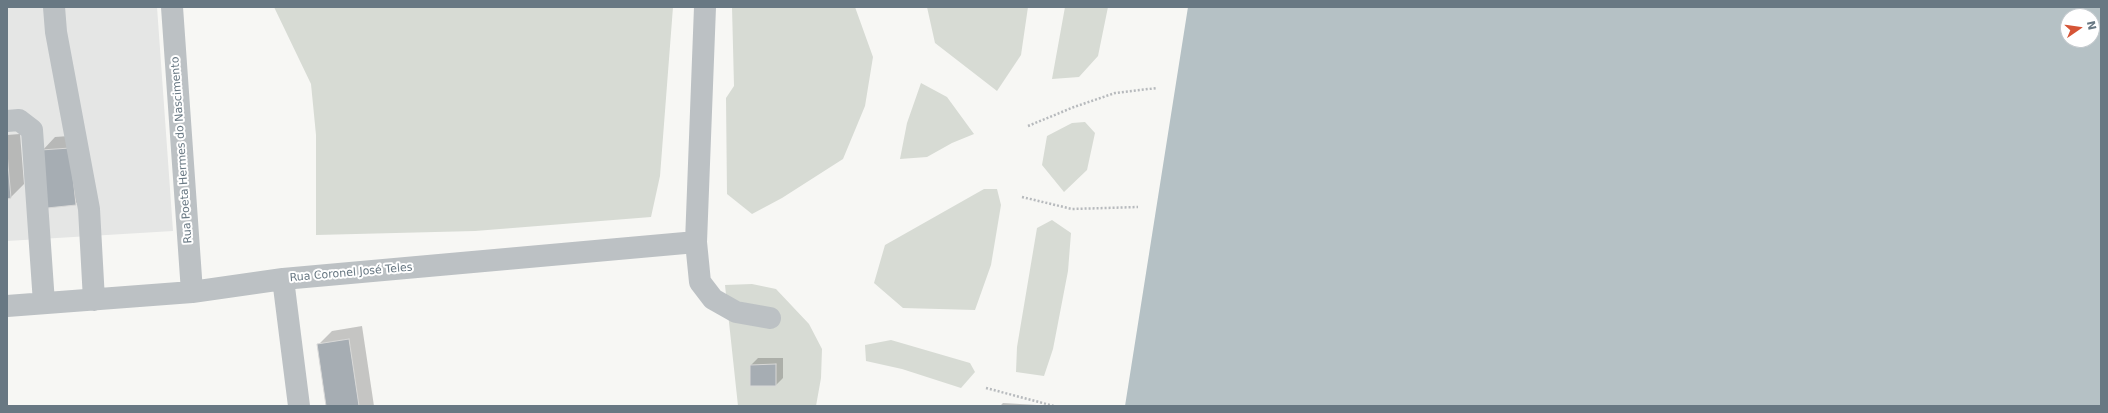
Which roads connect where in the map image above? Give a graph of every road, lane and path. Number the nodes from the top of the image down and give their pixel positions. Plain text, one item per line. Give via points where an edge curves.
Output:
1 (54, 7) edge
2 (172, 7) edge
3 (705, 7) edge
4 (1158, 88) dead end
5 (7, 121) edge
6 (1028, 126) dead end
7 (1022, 196) dead end
8 (1138, 207) dead end
9 (696, 242) junction
10 (283, 279) junction
11 (192, 292) junction
12 (94, 300) junction
13 (44, 303) junction
14 (7, 306) edge
15 (770, 318) dead end
16 (986, 388) dead end
17 (299, 406) edge
18 (1054, 406) edge

1 - 12 street via 56,32 89,209
2 - 11 street, Rua Poeta Hermes do Nascimento
3 - 9 street
4 - 6 path via 1116,93
5 - 13 street via 19,120 32,130
7 - 8 path via 1072,209
9 - 10 street, Rua Coronel José Teles
9 - 15 street via 700,282 713,300 736,312
10 - 11 street, Rua Coronel José Teles
10 - 17 street
11 - 12 street, Rua Coronel José Teles
12 - 13 street, Rua Coronel José Teles
13 - 14 street, Rua Coronel José Teles
16 - 18 path

